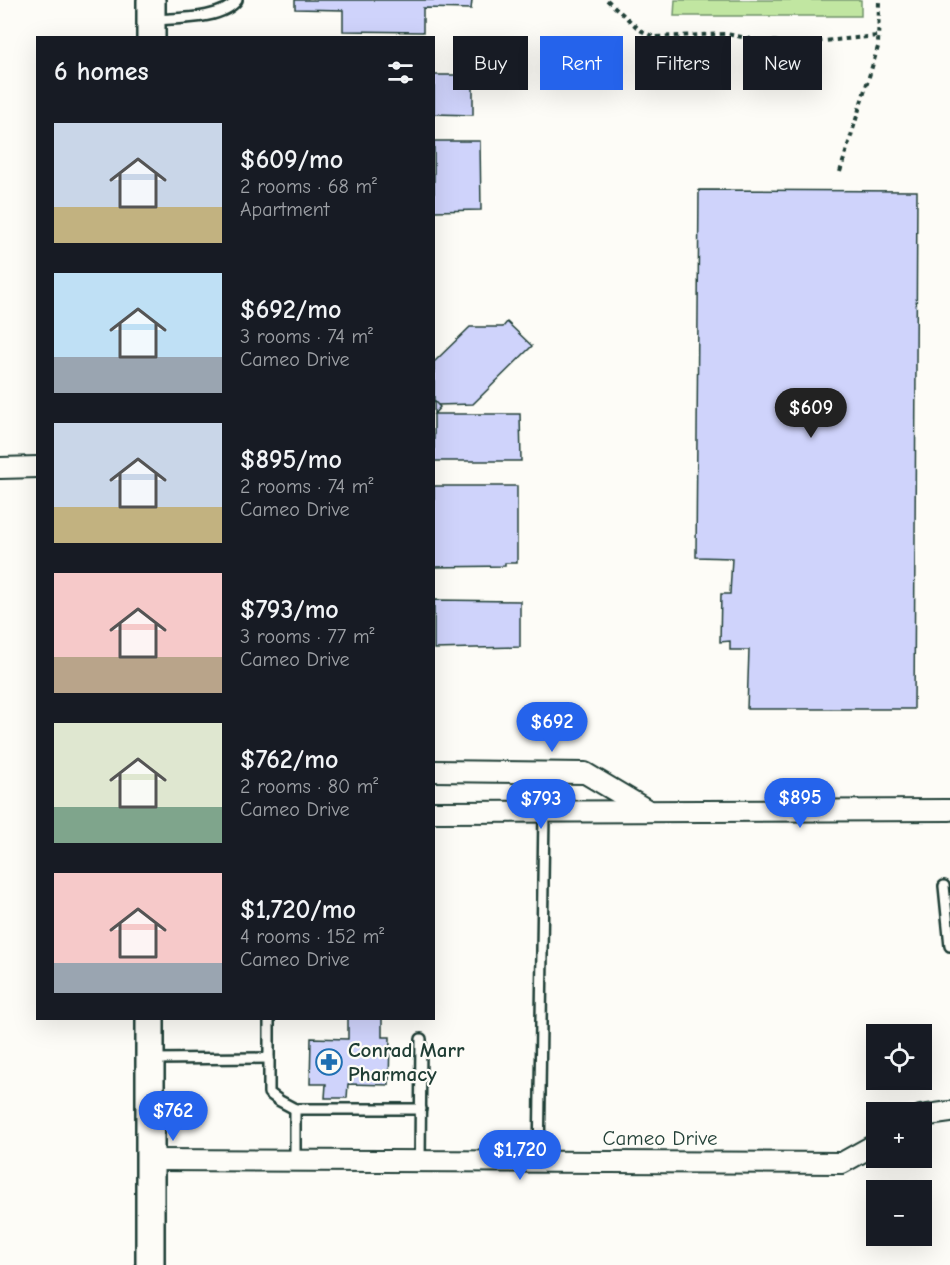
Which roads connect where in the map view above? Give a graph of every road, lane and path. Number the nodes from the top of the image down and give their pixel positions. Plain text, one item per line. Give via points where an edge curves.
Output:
1 (237, 0) edge
2 (607, 0) edge
3 (879, 0) edge
4 (151, 19) edge
5 (878, 36) junction
6 (840, 172) dead end
7 (36, 467) edge
8 (0, 468) edge
9 (435, 771) edge
10 (950, 810) edge
11 (649, 811) junction
12 (435, 812) edge
13 (544, 812) junction
14 (944, 886) dead end
15 (950, 946) edge
16 (150, 1020) edge
17 (269, 1020) edge
18 (421, 1039) dead end
19 (269, 1058) junction
20 (150, 1059) junction
21 (295, 1109) junction
22 (421, 1109) junction
23 (950, 1112) edge
24 (932, 1114) edge
25 (866, 1150) edge
26 (150, 1160) junction
27 (294, 1161) junction
28 (420, 1161) junction
29 (539, 1162) junction
30 (150, 1265) edge

1 - 4 lane via 228,9 211,14
2 - 5 path via 640,30 654,37 727,34 802,43
3 - 5 path
5 - 6 path
7 - 8 street
9 - 11 street via 585,772
10 - 11 street
11 - 13 street
12 - 13 street
13 - 29 lane
14 - 15 lane
16 - 20 main road
17 - 19 lane
18 - 22 lane
19 - 20 lane
19 - 21 lane via 269,1094
20 - 26 main road
21 - 22 lane
21 - 27 lane
22 - 28 lane
23 - 24 street
25 - 29 street, Cameo Drive via 842,1163
26 - 27 street, Cameo Drive
26 - 30 main road
27 - 28 street, Cameo Drive
28 - 29 street, Cameo Drive

